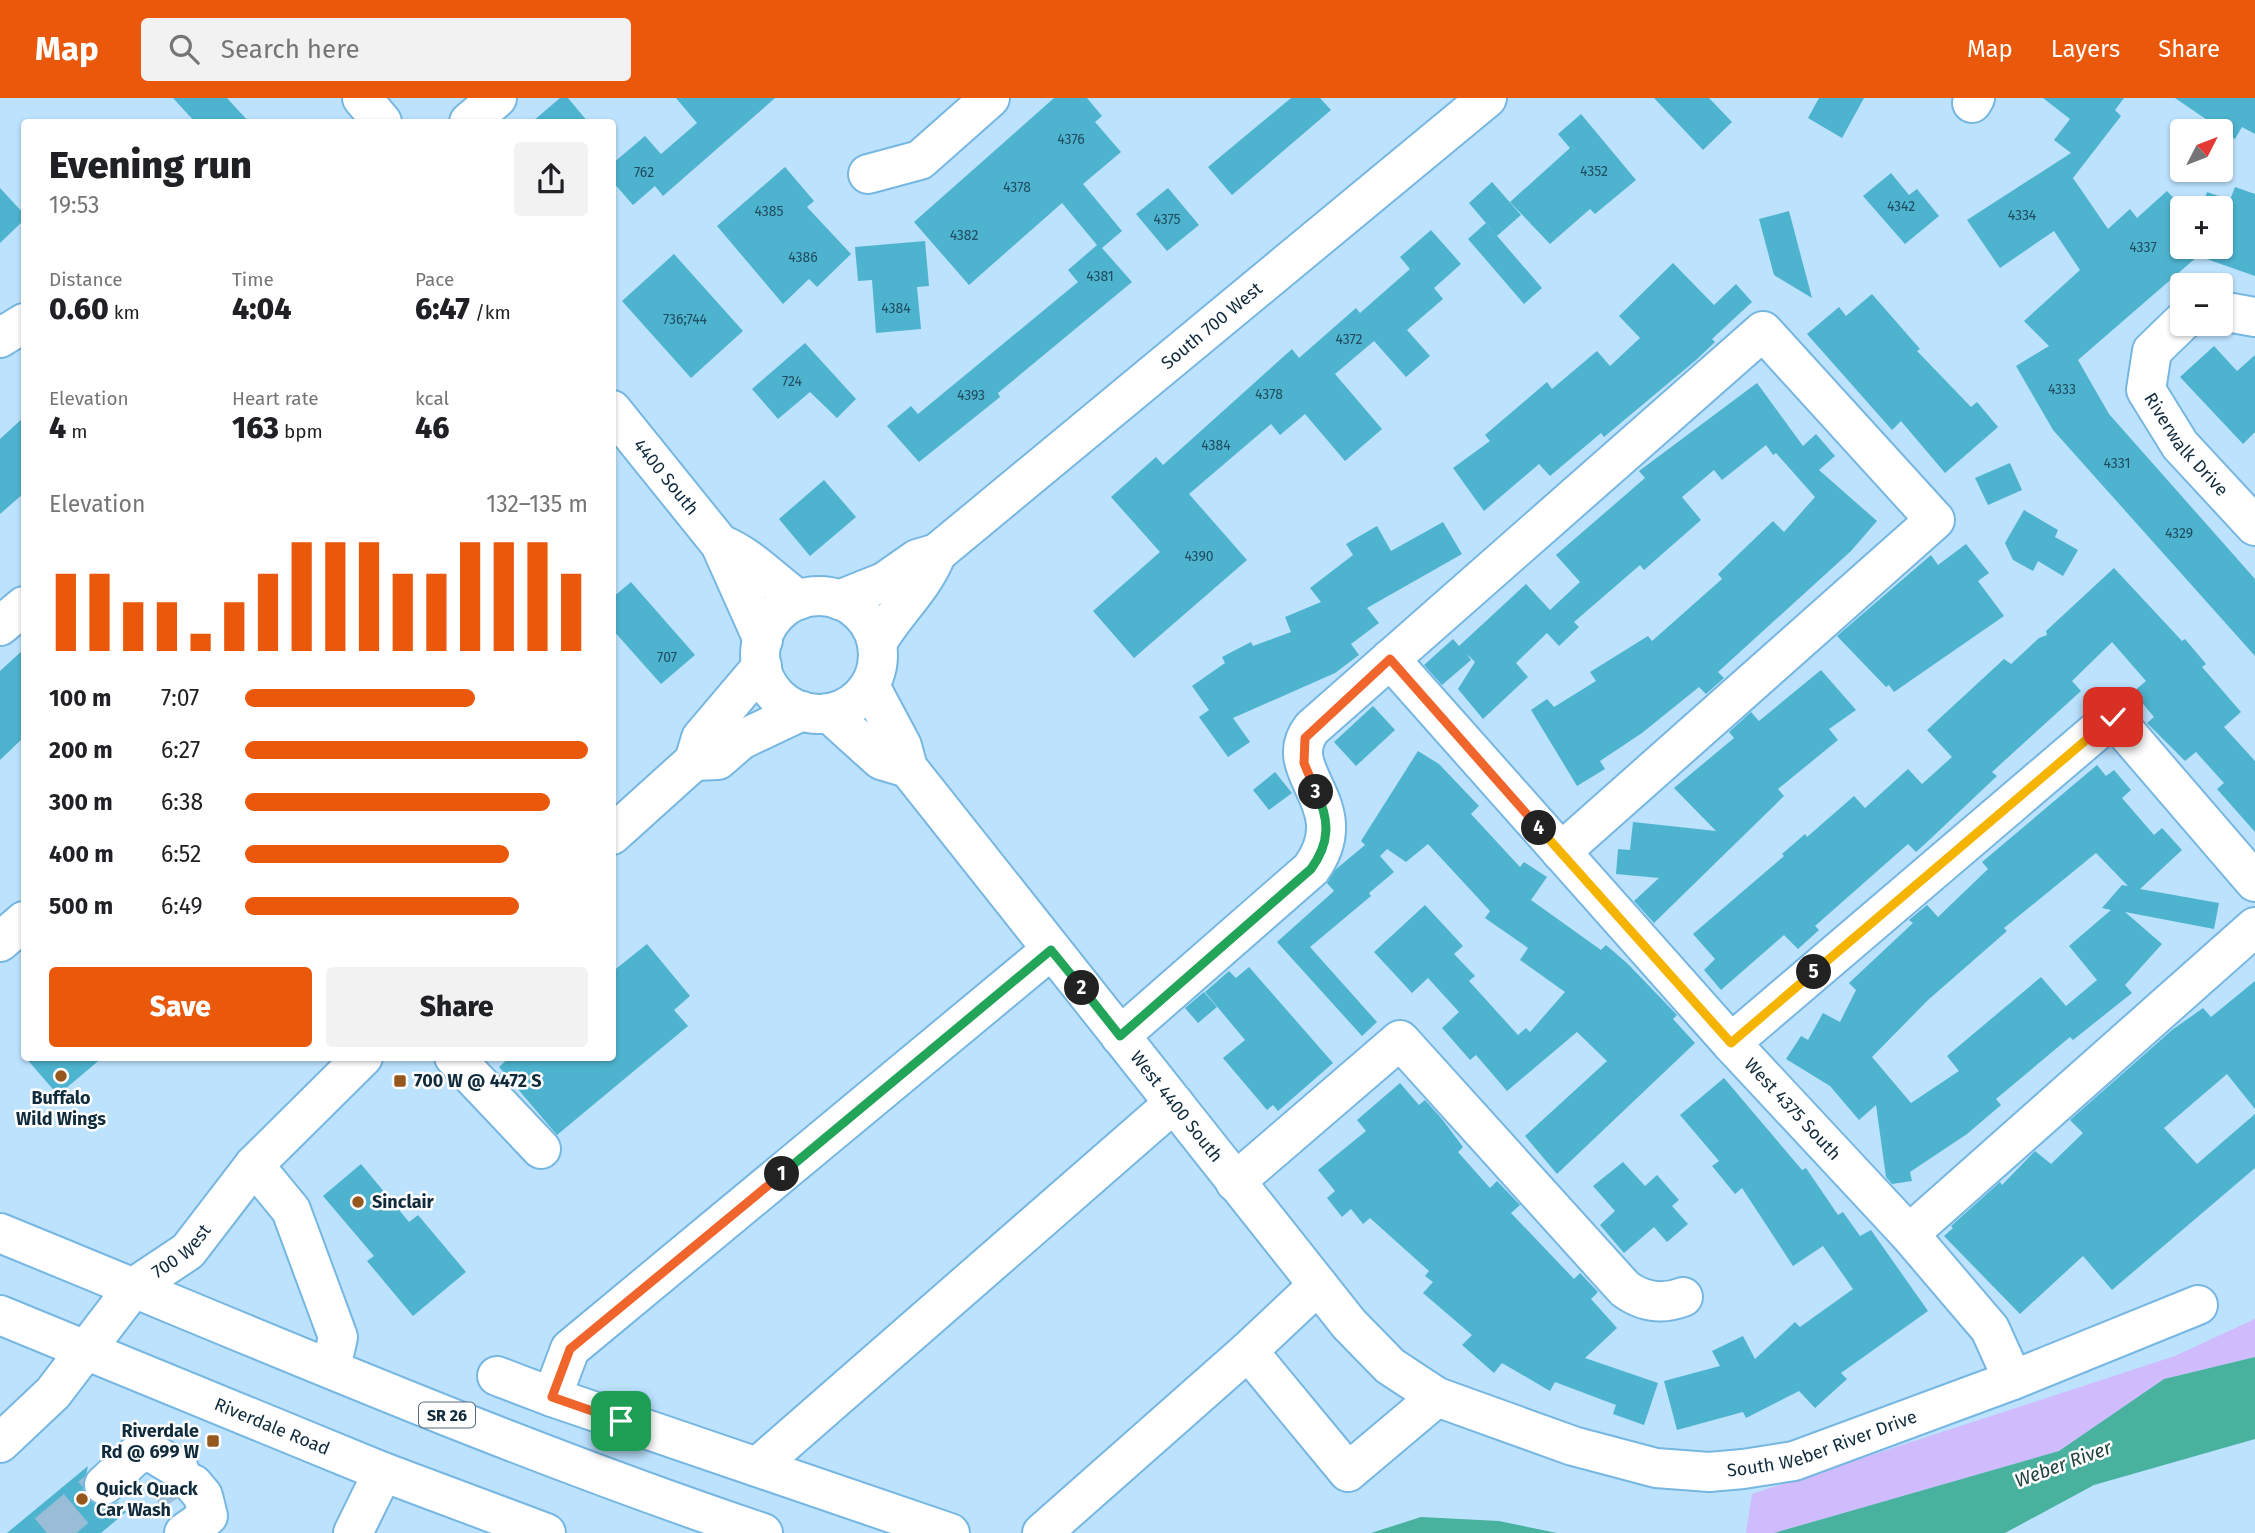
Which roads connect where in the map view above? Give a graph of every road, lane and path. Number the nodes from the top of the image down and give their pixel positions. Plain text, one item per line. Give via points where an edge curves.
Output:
1 (362, 98) edge
2 (497, 98) edge
3 (990, 98) edge
4 (1487, 98) edge
5 (380, 119) edge
6 (472, 119) edge
7 (868, 174) dead end
8 (2233, 313) edge
9 (2255, 317) edge
10 (21, 325) edge
11 (2170, 334) edge
12 (0, 338) edge
13 (616, 415) edge
14 (2255, 526) edge
15 (720, 544) junction
16 (937, 553) junction
17 (799, 600) junction
18 (839, 600) junction
19 (21, 608) edge
20 (0, 626) edge
21 (877, 643) junction
22 (762, 653) junction
23 (1390, 659) junction
24 (870, 686) junction
25 (816, 713) junction
26 (694, 761) junction
27 (908, 768) junction
28 (616, 831) edge
29 (1561, 852) junction
30 (2255, 882) edge
31 (21, 924) edge
32 (2255, 927) edge
33 (0, 943) edge
34 (1051, 950) junction
35 (1120, 1036) junction
36 (1731, 1043) junction
37 (359, 1061) edge
38 (458, 1061) edge
39 (1174, 1103) junction
40 (541, 1149) dead end
41 (254, 1165) junction
42 (1235, 1182) junction
43 (0, 1233) edge
44 (1909, 1234) junction
45 (1318, 1285) junction
46 (134, 1287) junction
47 (1683, 1297) dead end
48 (2198, 1305) dead end
49 (0, 1315) edge
50 (86, 1350) junction
51 (1248, 1351) junction
52 (331, 1368) junction
53 (497, 1376) dead end
54 (2013, 1380) junction
55 (552, 1397) junction
56 (1437, 1397) junction
57 (0, 1443) edge
58 (757, 1467) junction
59 (383, 1472) junction
60 (104, 1485) tunnel mouth
61 (182, 1498) tunnel mouth
62 (354, 1533) edge
63 (546, 1533) edge
64 (763, 1533) edge
65 (950, 1533) edge
66 (1042, 1533) edge

1 - 5 street
2 - 6 street
3 - 7 street via 920,160
4 - 16 street, South 700 West
8 - 9 street
10 - 12 street
11 - 14 street, Riverwalk Drive via 2152,351 2146,390 2180,445
13 - 15 street, 4400 South
15 - 17 street via 743,553
15 - 22 street
16 - 18 street, South 700 West
16 - 21 street, South 700 West via 928,576
17 - 18 street via 828,596
17 - 22 street via 771,618
18 - 21 street via 864,615
19 - 20 street
21 - 24 street via 876,674
22 - 25 street via 768,688 781,702
22 - 26 street via 701,738
23 - 29 street, West 4375 South
23 - 29 street via 1763,331 1935,520
23 - 35 street via 1305,738 1304,763 1327,817 1326,838 1311,869
24 - 25 street via 851,706
24 - 27 street, West 4400 South via 902,746
25 - 26 street via 741,740 718,760
25 - 27 street via 881,760
26 - 28 street
27 - 34 street, West 4400 South
29 - 36 street, West 4375 South
30 - 36 street via 2113,717
31 - 33 street
32 - 44 street
34 - 35 street, West 4400 South
34 - 55 street via 570,1349
35 - 39 street, West 4400 South
36 - 44 street, West 4375 South
37 - 41 street, 700 West
38 - 40 street
39 - 42 street, West 4400 South
39 - 58 street
41 - 46 street, 700 West via 188,1251
41 - 52 street via 291,1210 338,1337
42 - 45 street, West 4400 South
42 - 47 street via 1400,1040 1625,1289 1636,1297 1661,1302
43 - 46 street, SR 26
44 - 54 street, West 4375 South via 1990,1329
45 - 51 street
45 - 56 street, West 4400 South via 1370,1348
46 - 50 street, 700 West
46 - 52 street, SR 26
48 - 54 street, South Weber River Drive
49 - 50 street, Riverdale Road
50 - 57 street, 700 West via 45,1401
50 - 59 street, Riverdale Road
51 - 56 street via 1348,1472
51 - 66 street
52 - 64 street, SR 26 via 664,1499
53 - 55 street
54 - 56 street, South Weber River Drive via 1794,1461 1709,1472 1656,1468 1607,1456
55 - 58 street
58 - 65 street
59 - 62 street
59 - 63 street, Riverdale Road
60 - 61 street via 135,1456 149,1451

